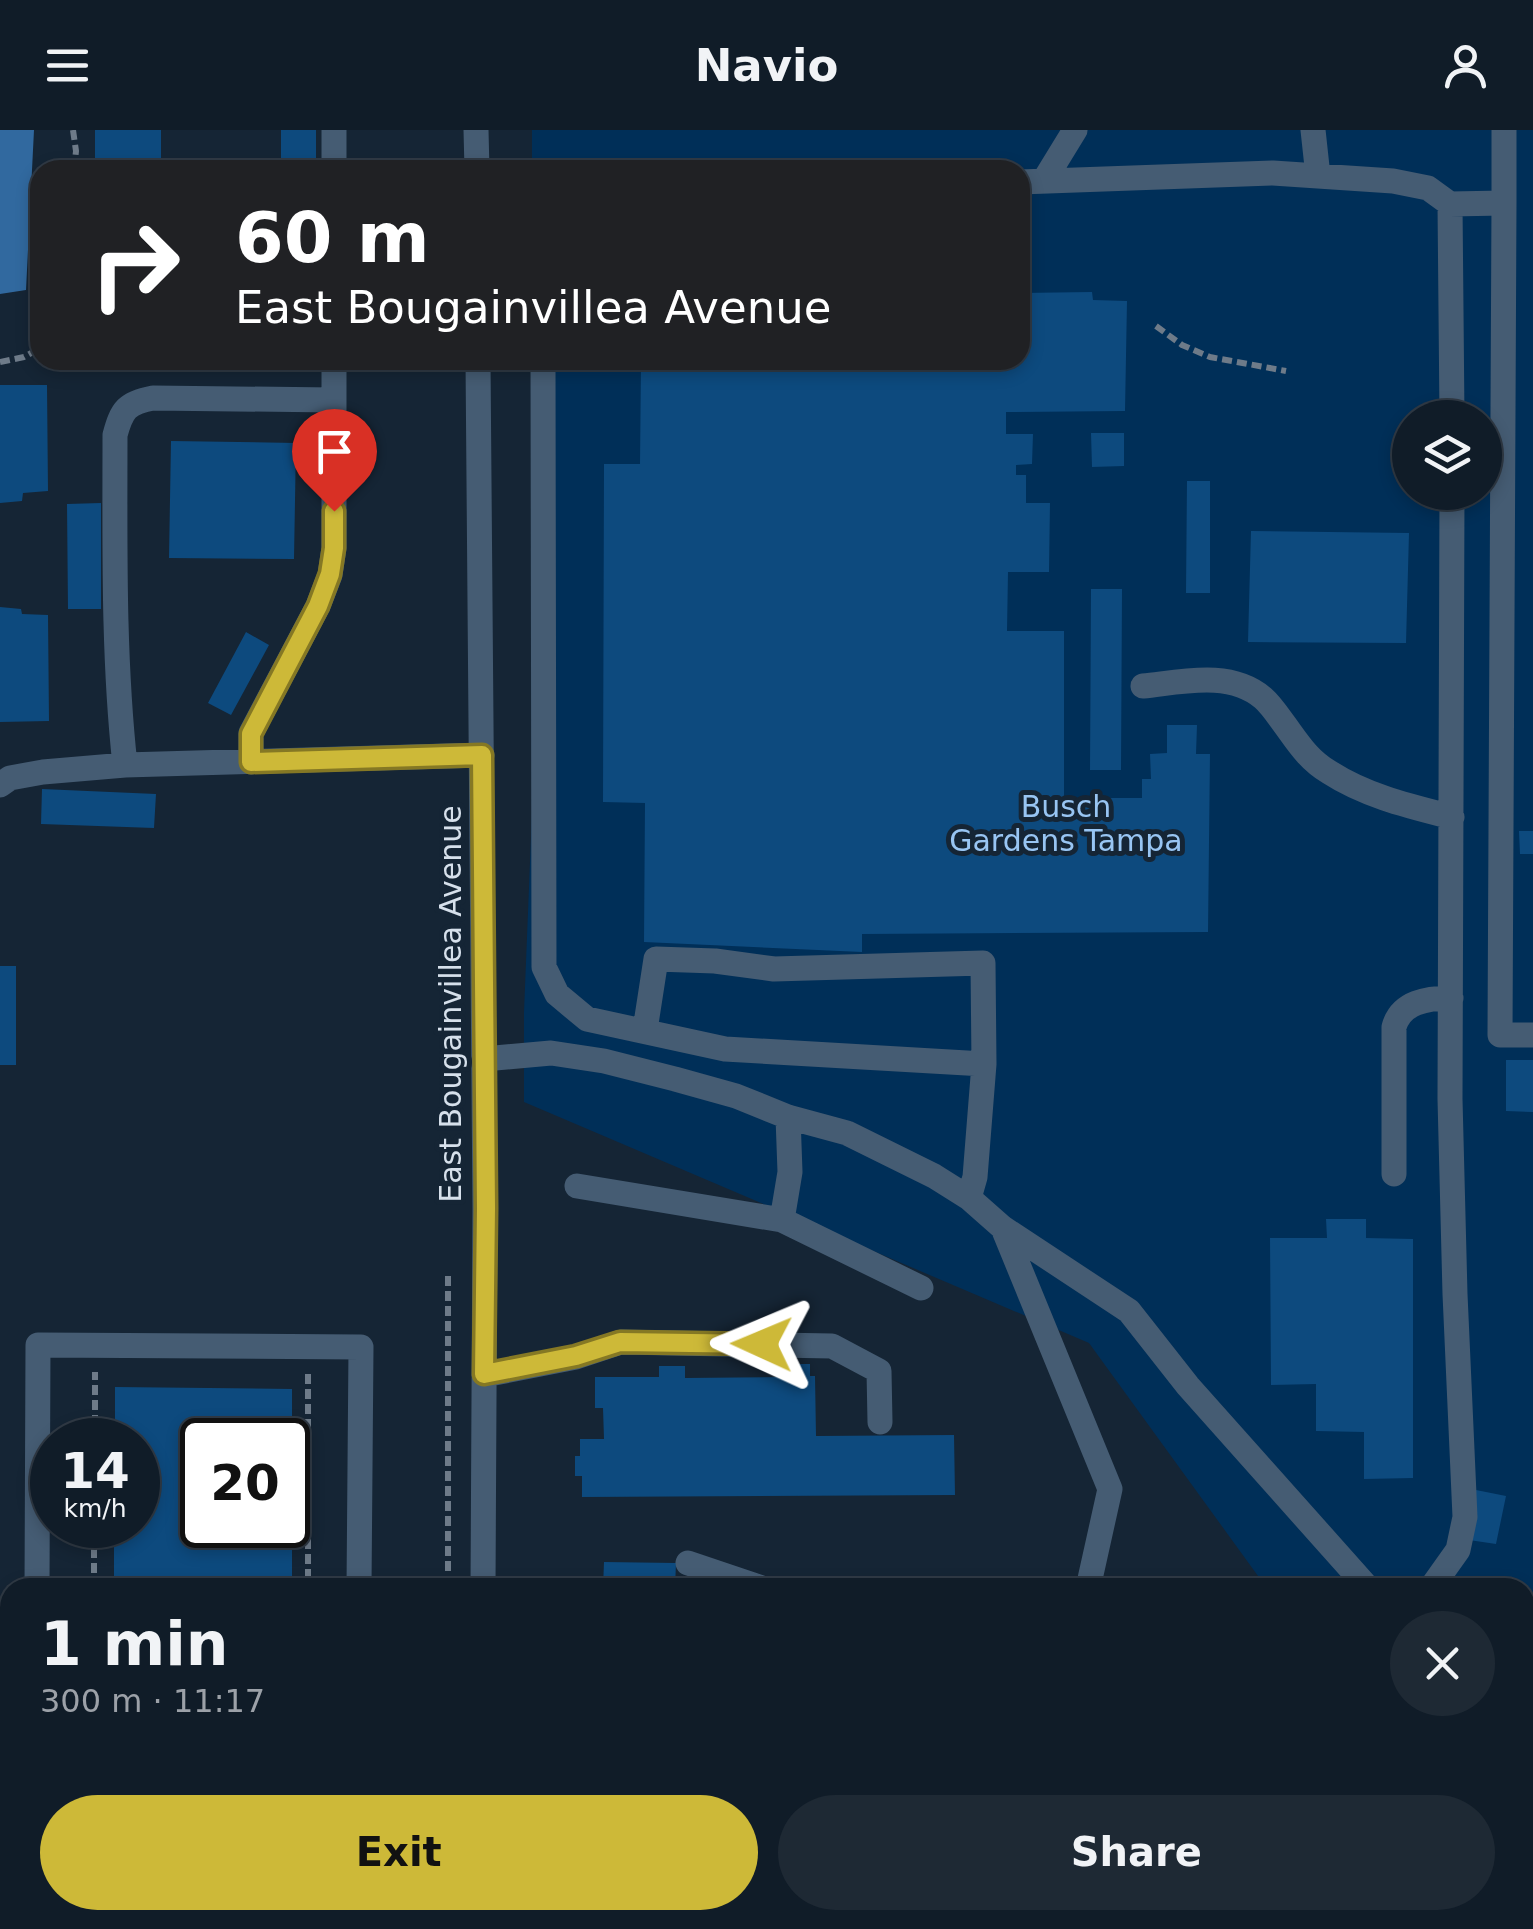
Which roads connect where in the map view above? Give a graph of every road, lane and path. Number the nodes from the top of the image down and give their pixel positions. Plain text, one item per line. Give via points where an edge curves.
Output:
1 (73, 130) edge
2 (334, 130) edge
3 (476, 130) edge
4 (1076, 130) edge
5 (1313, 130) edge
6 (1504, 130) edge
7 (75, 160) edge
8 (334, 160) edge
9 (476, 160) edge
10 (1318, 176) junction
11 (1032, 181) edge
12 (1504, 203) junction
13 (1450, 204) junction
14 (1156, 326) dead end
15 (30, 354) edge
16 (0, 362) edge
17 (334, 370) edge
18 (478, 370) edge
19 (543, 370) edge
20 (1286, 370) dead end
21 (334, 400) junction
22 (1452, 400) edge
23 (1452, 510) edge
24 (1144, 686) dead end
25 (482, 755) junction
26 (251, 762) junction
27 (125, 765) junction
28 (0, 785) edge
29 (1452, 817) junction
30 (1451, 998) junction
31 (645, 1030) junction
32 (1533, 1034) edge
33 (484, 1059) junction
34 (984, 1064) junction
35 (788, 1117) junction
36 (1394, 1174) dead end
37 (577, 1186) dead end
38 (969, 1198) junction
39 (782, 1220) junction
40 (1003, 1228) junction
41 (448, 1276) dead end
42 (921, 1288) dead end
43 (94, 1368) dead end
44 (308, 1368) dead end
45 (484, 1374) junction
46 (94, 1418) edge
47 (880, 1422) dead end
48 (94, 1548) edge
49 (688, 1563) dead end
50 (37, 1578) edge
51 (94, 1578) edge
52 (308, 1578) edge
53 (359, 1578) edge
54 (448, 1578) edge
55 (483, 1578) edge
56 (732, 1578) edge
57 (1090, 1578) edge
58 (1359, 1578) edge
59 (1437, 1578) edge

1 - 7 path
2 - 8 street
3 - 9 street
4 - 11 street
5 - 10 street
6 - 12 street
10 - 11 street
10 - 13 street via 1428,188
12 - 13 street
12 - 32 street via 1500,1034
13 - 22 street
14 - 20 path via 1210,357
15 - 16 path
17 - 21 street
18 - 25 street, East Bougainvillea Avenue
19 - 31 street via 544,967 557,994 588,1020
21 - 26 street via 330,574 251,734
21 - 27 street via 154,398 133,402 120,416 116,630
23 - 29 street
24 - 29 street via 1240,684 1263,698 1300,748 1327,771 1396,803
25 - 26 street
25 - 33 street, East Bougainvillea Avenue
26 - 27 street
27 - 28 street via 43,772
29 - 30 street
30 - 36 street via 1422,1001 1397,1016
30 - 59 street via 1465,1517 1458,1550
31 - 34 street via 726,1049
31 - 34 street via 656,959 774,969 983,964
33 - 35 street via 550,1052 604,1061
33 - 45 street, East Bougainvillea Avenue
34 - 38 street
35 - 38 street via 847,1133
35 - 39 street via 790,1172
37 - 39 street
38 - 40 street
39 - 42 street
40 - 57 street via 1110,1489
40 - 58 street via 1129,1310
41 - 54 path
43 - 46 path
44 - 52 path
45 - 47 street via 620,1342 832,1346 879,1371
45 - 55 street, East Bougainvillea Avenue
48 - 51 path
49 - 56 street
50 - 53 street via 38,1345 58,1345 361,1347

